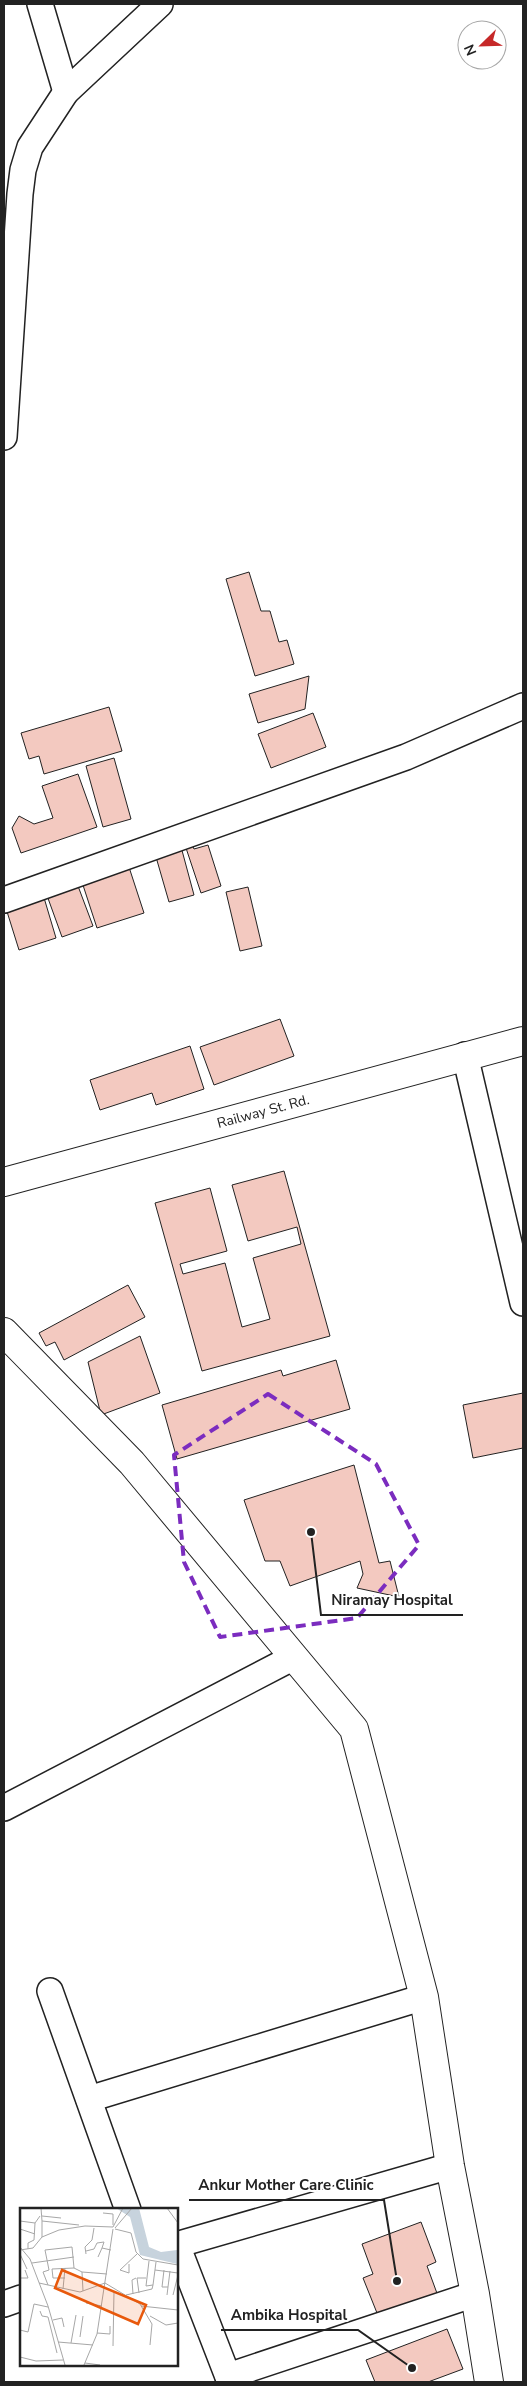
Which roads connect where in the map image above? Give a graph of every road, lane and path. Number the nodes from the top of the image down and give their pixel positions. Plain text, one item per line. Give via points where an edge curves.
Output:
1 (40, 4) edge
2 (160, 4) edge
3 (66, 92) junction
4 (4, 437) edge
5 (523, 706) edge
6 (4, 900) edge
7 (523, 1041) edge
8 (465, 1055) junction
9 (4, 1182) edge
10 (523, 1303) edge
11 (4, 1332) edge
12 (294, 1657) junction
13 (4, 1808) edge
14 (50, 1991) dead end
15 (424, 1997) junction
16 (89, 2099) junction
17 (450, 2166) junction
18 (127, 2208) edge
19 (178, 2245) edge
20 (178, 2248) edge
21 (475, 2294) junction
22 (229, 2379) edge
23 (489, 2382) edge

1 - 3 street
2 - 3 street
3 - 4 street via 30,147 23,170
5 - 6 street via 406,757
7 - 8 street, Railway St. Rd.
8 - 9 street, Railway St. Rd.
8 - 10 street
11 - 12 street via 132,1463
12 - 13 street
12 - 15 street via 354,1728
14 - 16 street
15 - 16 street
15 - 17 street
16 - 18 street
17 - 19 street
17 - 21 street
20 - 22 street
21 - 22 street
21 - 23 street

